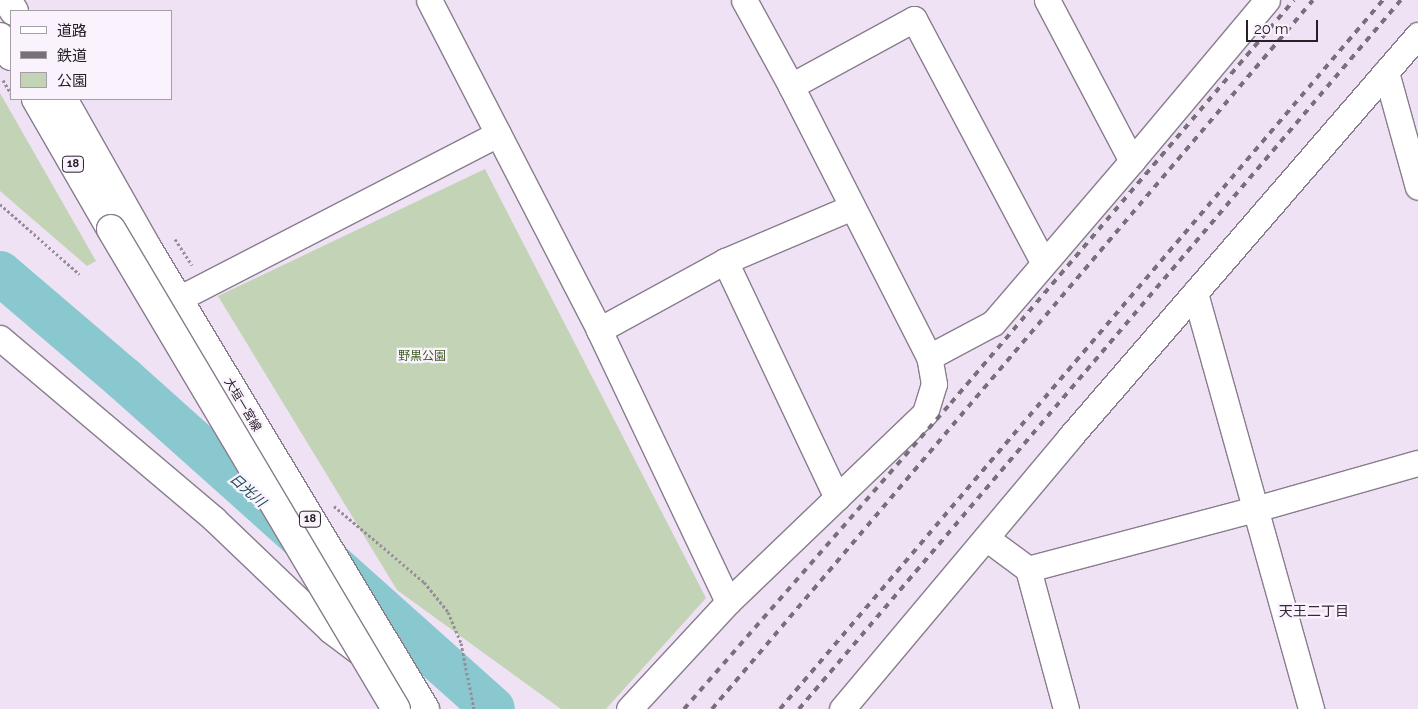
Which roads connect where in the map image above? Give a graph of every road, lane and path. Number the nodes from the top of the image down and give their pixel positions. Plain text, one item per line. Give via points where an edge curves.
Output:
1 (429, 0) edge
2 (744, 0) edge
3 (1047, 0) edge
4 (1267, 0) edge
5 (1418, 35) edge
6 (0, 37) edge
7 (10, 54) edge
8 (1386, 72) junction
9 (0, 75) edge
10 (791, 86) junction
11 (10, 92) edge
12 (37, 100) edge
13 (64, 100) edge
14 (498, 134) junction
15 (1132, 161) junction
16 (1418, 187) edge
17 (0, 204) edge
18 (852, 208) junction
19 (725, 261) junction
20 (1043, 262) junction
21 (79, 274) dead end
22 (1195, 293) junction
23 (178, 299) junction
24 (599, 330) junction
25 (0, 338) edge
26 (929, 357) junction
27 (1418, 463) edge
28 (837, 498) junction
29 (332, 505) dead end
30 (1255, 509) junction
31 (986, 538) junction
32 (1028, 569) junction
33 (728, 602) junction
34 (396, 709) edge
35 (412, 709) edge
36 (425, 709) edge
37 (474, 709) edge
38 (629, 709) edge
39 (842, 709) edge
40 (1066, 709) edge
41 (1311, 709) edge

1 - 14 street
2 - 10 street
3 - 15 street
4 - 15 street
5 - 8 street
6 - 7 main road
8 - 16 street
8 - 22 street
9 - 11 path
10 - 18 street
10 - 20 street via 914,19
12 - 34 main road, 大垣一宮線 / 18, bridge
13 - 23 main road, 大垣一宮線 / 18
14 - 23 street
14 - 24 street
15 - 20 street
17 - 21 path
18 - 19 street
18 - 26 street
19 - 24 street
19 - 28 street
20 - 26 street via 993,323
22 - 30 street
22 - 31 street
23 - 36 main road, 大垣一宮線 / 18
24 - 33 street
25 - 35 street via 214,519 330,630 390,678
26 - 28 street via 934,384 926,413
27 - 30 street
28 - 33 street
29 - 37 path via 424,582 448,612 461,643
30 - 32 street
30 - 41 street
31 - 32 street
31 - 39 street
32 - 40 street
33 - 38 street

